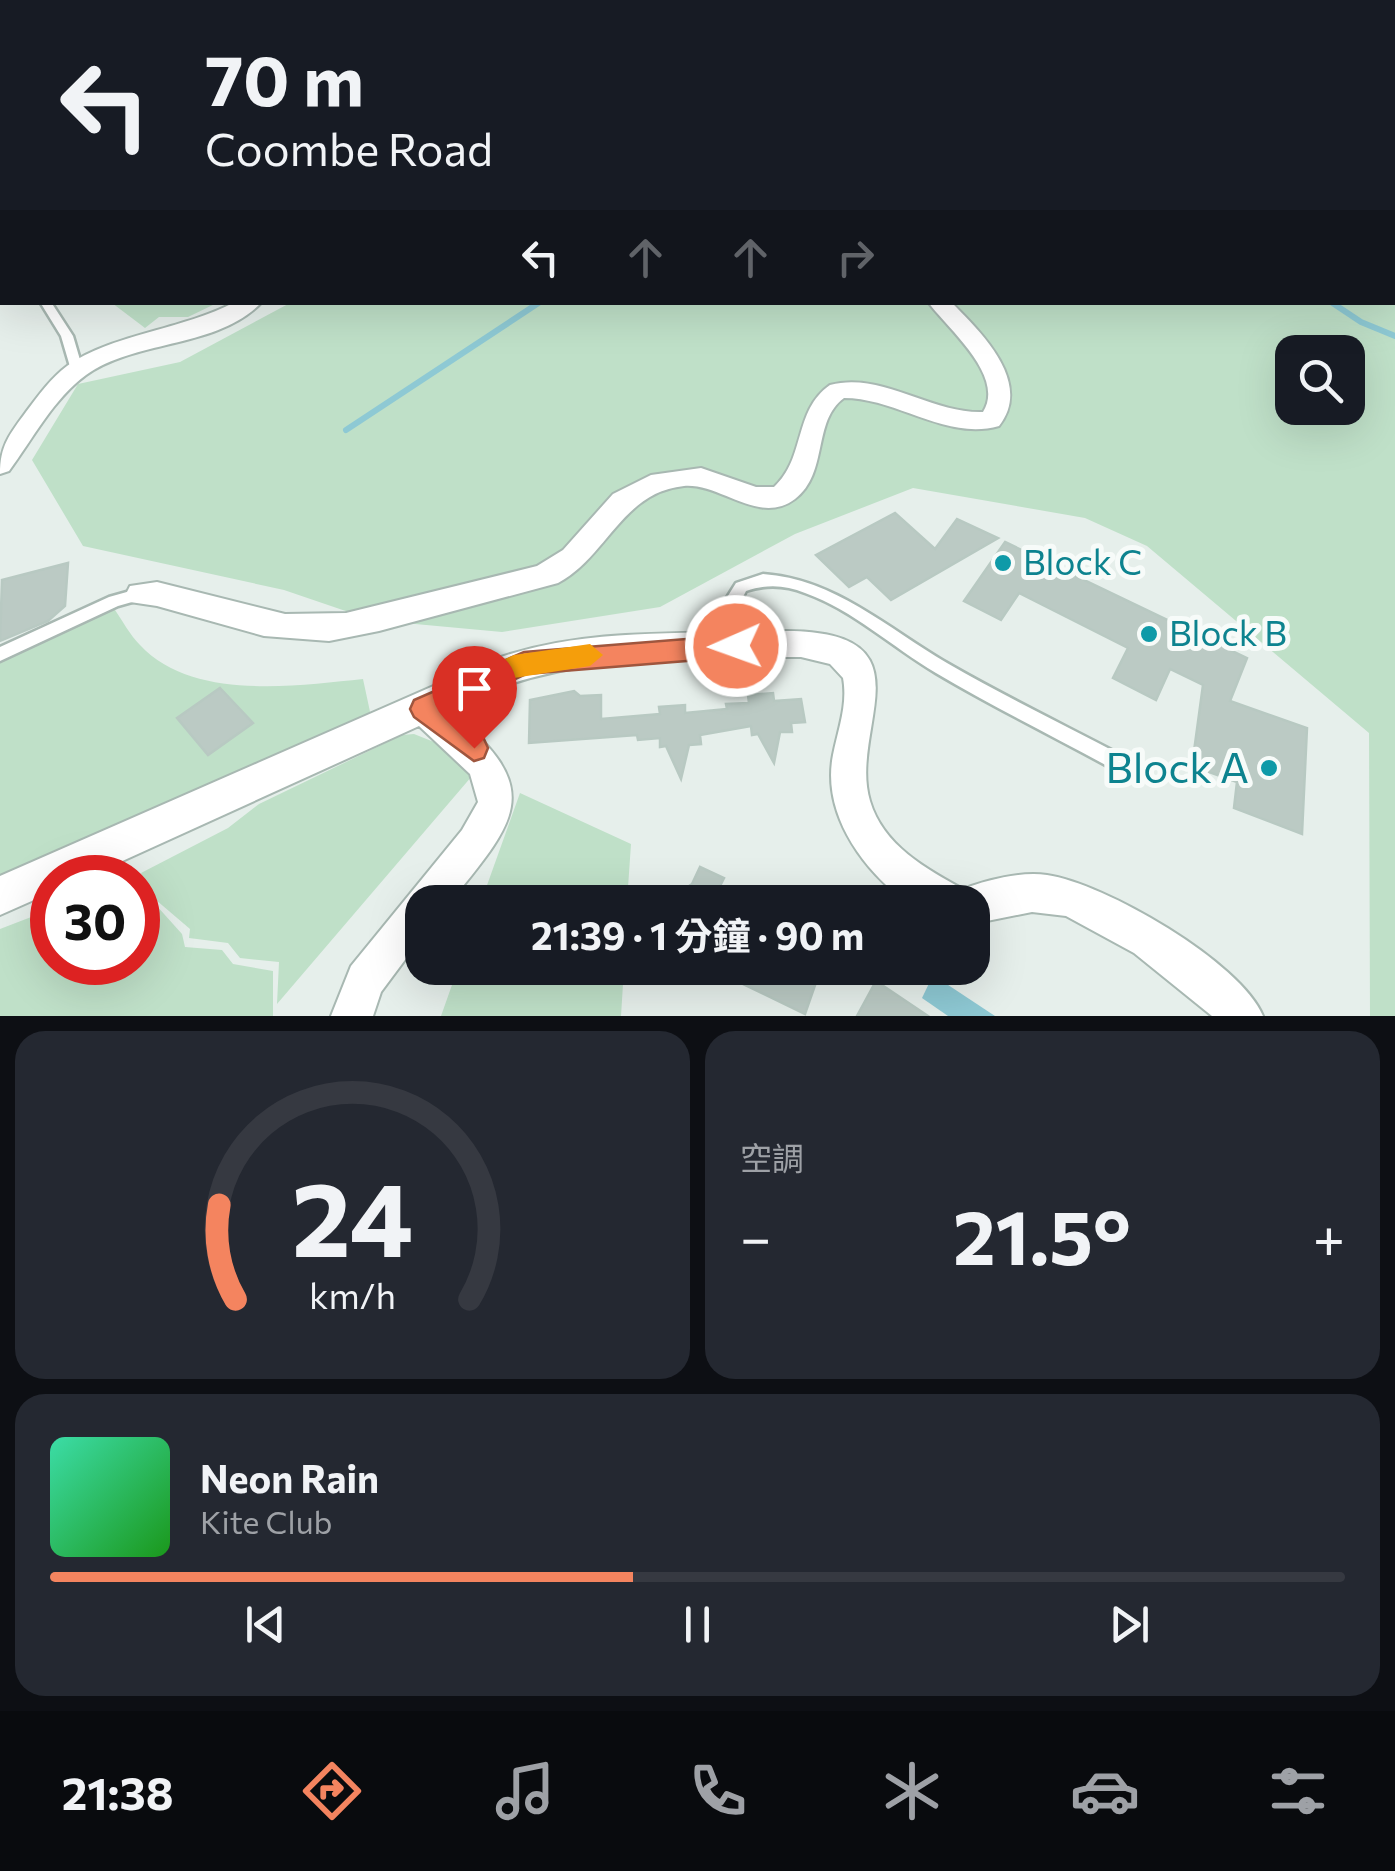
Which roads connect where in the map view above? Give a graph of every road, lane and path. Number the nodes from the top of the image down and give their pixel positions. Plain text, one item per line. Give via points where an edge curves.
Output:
1 (48, 305) edge
2 (246, 305) edge
3 (940, 305) edge
4 (77, 370) junction
5 (0, 465) edge
6 (140, 594) joint
7 (736, 646) junction
8 (0, 654) edge
9 (424, 709) junction
10 (1117, 762) dead end
11 (439, 885) edge
12 (912, 885) edge
13 (0, 896) edge
14 (990, 901) edge
15 (405, 929) edge
16 (352, 1016) edge
17 (1242, 1016) edge

1 - 4 lane
2 - 4 street via 209,325 107,354
3 - 6 street via 1002,385 1001,407 990,420 839,390 822,404 807,466 782,495 752,498 704,475 664,481 616,502 576,555 556,570 332,628 267,624
4 - 5 street
6 - 8 lane
7 - 9 street via 524,663
7 - 10 lane via 734,599 741,587 764,579 808,590 850,607 935,664
7 - 12 street via 814,645 853,665 864,690 848,781 857,814 890,866
9 - 11 street via 483,760 498,795 492,818
9 - 13 street
14 - 17 street via 1038,892 1108,912
15 - 16 street via 366,980

